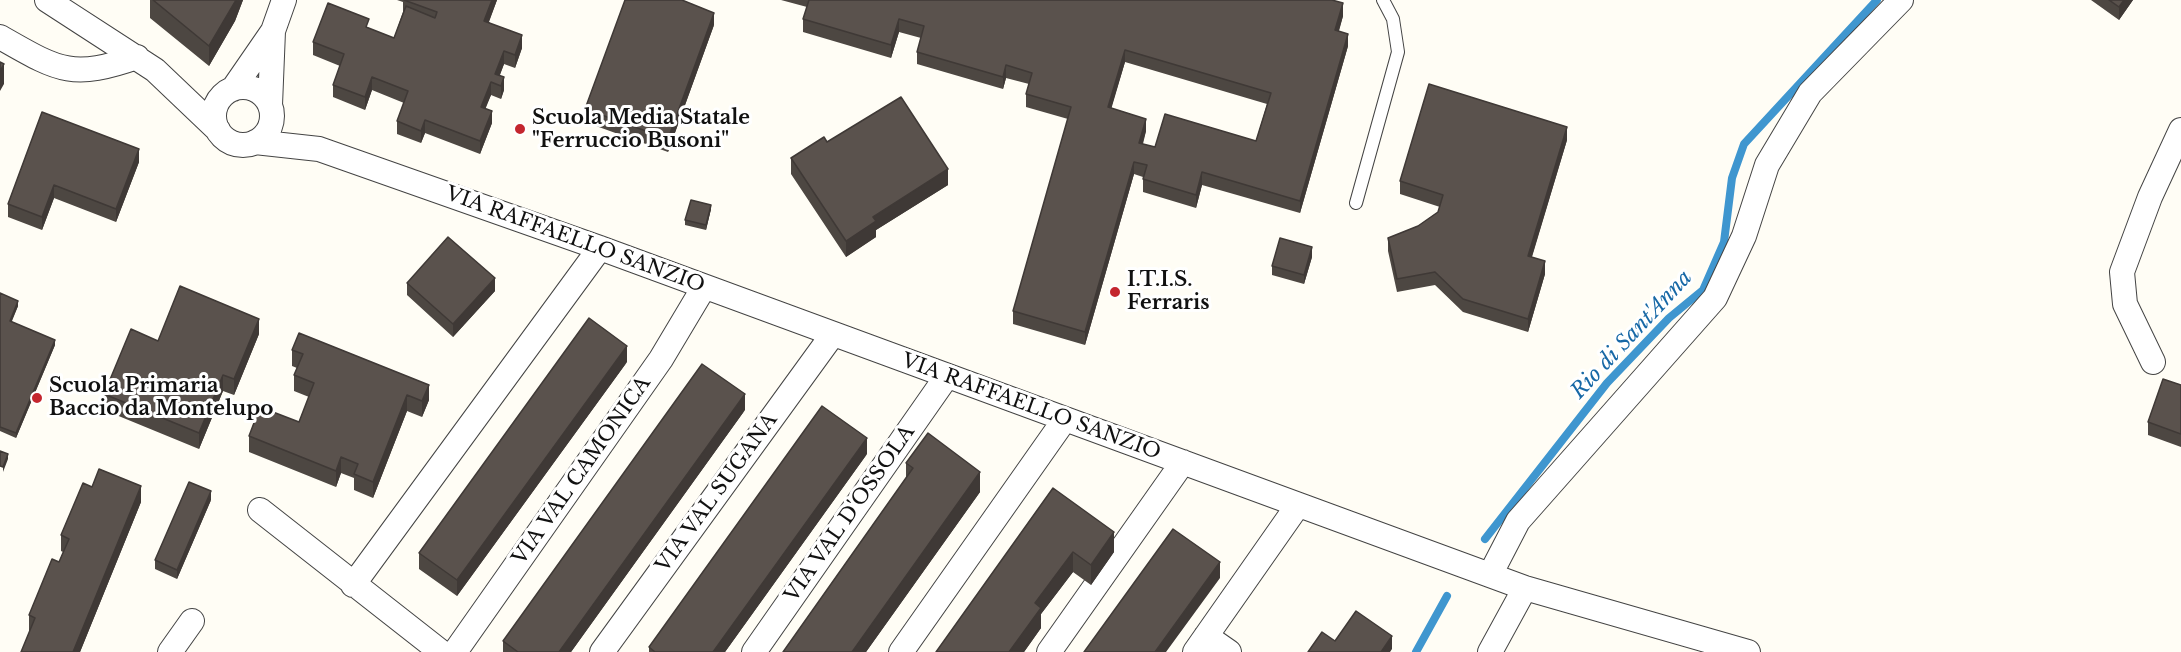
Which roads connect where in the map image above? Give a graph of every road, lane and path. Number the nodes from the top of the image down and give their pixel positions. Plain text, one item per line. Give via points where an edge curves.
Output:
1 (47, 0) edge
2 (284, 0) edge
3 (1383, 0) edge
4 (1901, 0) edge
5 (273, 31) junction
6 (0, 37) edge
7 (146, 64) junction
8 (227, 93) junction
9 (271, 109) junction
10 (218, 130) junction
11 (2181, 130) edge
12 (255, 142) junction
13 (319, 149) junction
14 (1356, 203) dead end
15 (600, 248) junction
16 (704, 287) junction
17 (833, 334) junction
18 (2153, 362) dead end
19 (946, 376) junction
20 (1065, 419) junction
21 (1183, 462) junction
22 (1299, 505) junction
23 (260, 510) dead end
24 (1490, 575) junction
25 (353, 585) junction
26 (1525, 588) junction
27 (192, 621) dead end
28 (1200, 644) edge
29 (170, 652) edge
30 (441, 652) edge
31 (455, 652) edge
32 (602, 652) edge
33 (754, 652) edge
34 (902, 652) edge
35 (1049, 652) edge
36 (1229, 652) edge
37 (1490, 652) edge
38 (1748, 652) edge

1 - 7 street, VIA RAFFAELLO SANZIO
2 - 5 street
3 - 14 lane via 1394,18 1398,52
4 - 24 street via 1810,93 1767,165 1744,236 1715,298 1518,521
5 - 8 street
5 - 9 street
6 - 7 street via 34,56 72,70
7 - 8 street, VIA RAFFAELLO SANZIO
7 - 10 street, VIA RAFFAELLO SANZIO
8 - 9 street, VIA RAFFAELLO SANZIO via 242,87 258,92
8 - 10 street via 214,113
9 - 12 street via 268,131
9 - 13 street, VIA RAFFAELLO SANZIO
10 - 12 street, VIA RAFFAELLO SANZIO via 238,145
11 - 18 street via 2122,272 2125,304
12 - 13 street, VIA RAFFAELLO SANZIO
13 - 15 street, VIA RAFFAELLO SANZIO
15 - 16 street, VIA RAFFAELLO SANZIO
15 - 25 street
16 - 17 street, VIA RAFFAELLO SANZIO
16 - 31 street, VIA VAL CAMONICA via 661,359
17 - 19 street, VIA RAFFAELLO SANZIO
17 - 32 street, VIA VAL SUGANA
19 - 20 street, VIA RAFFAELLO SANZIO
19 - 33 street, VIA VAL D'OSSOLA
20 - 21 street, VIA RAFFAELLO SANZIO
20 - 34 street
21 - 22 street, VIA RAFFAELLO SANZIO
21 - 35 street
22 - 24 street, VIA RAFFAELLO SANZIO
22 - 28 street
23 - 25 street
24 - 26 street, VIA RAFFAELLO SANZIO
25 - 30 street
26 - 37 street
26 - 38 street, VIA RAFFAELLO SANZIO
27 - 29 street
28 - 36 street

